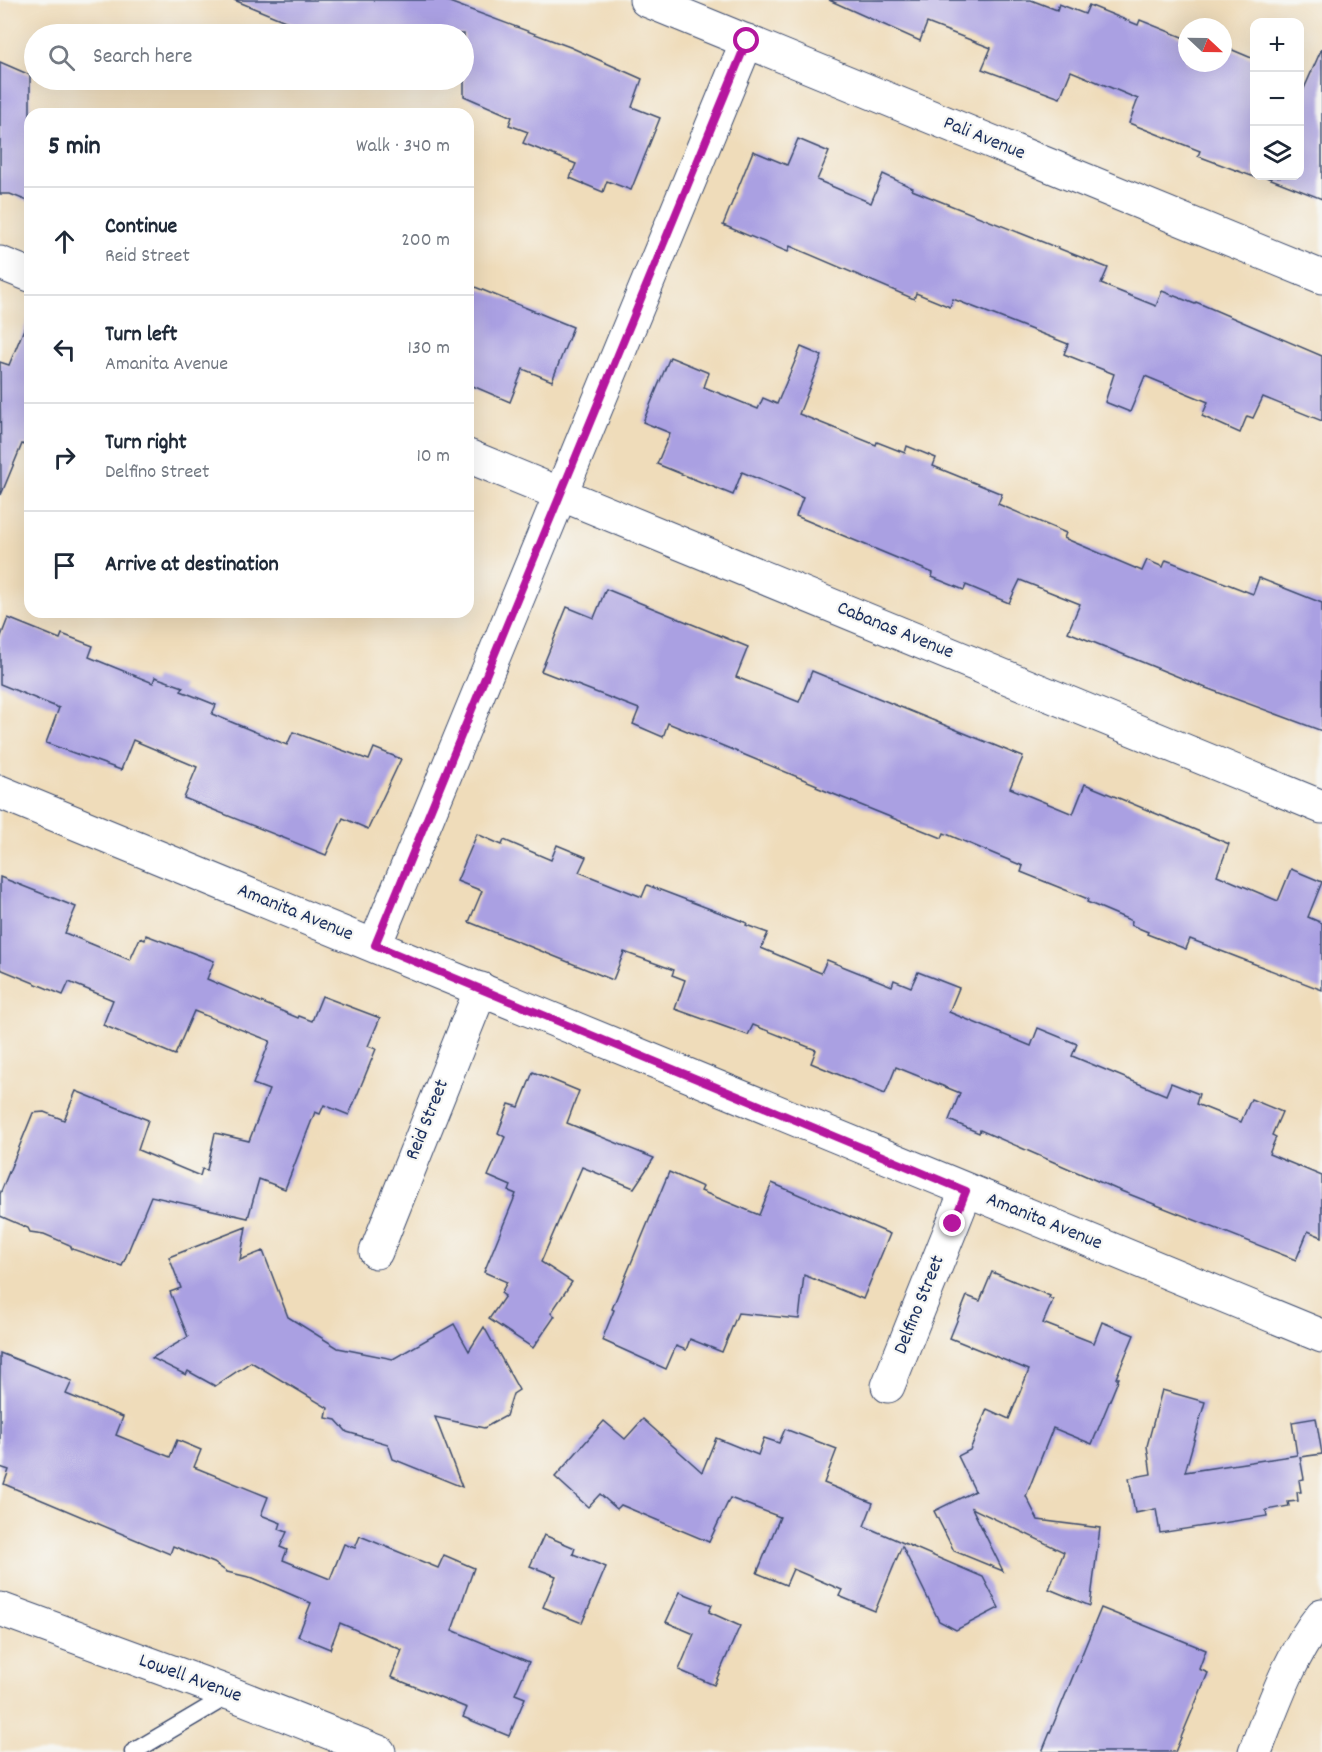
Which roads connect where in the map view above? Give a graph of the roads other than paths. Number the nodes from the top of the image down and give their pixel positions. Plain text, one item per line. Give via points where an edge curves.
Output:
1 (646, 0) edge
2 (747, 41) junction
3 (0, 263) edge
4 (24, 273) edge
5 (1322, 277) edge
6 (474, 458) edge
7 (561, 494) junction
8 (0, 792) edge
9 (1322, 807) edge
10 (375, 945) junction
11 (482, 989) junction
12 (966, 1191) junction
13 (375, 1252) dead end
14 (1322, 1336) edge
15 (888, 1386) dead end
16 (0, 1609) edge
17 (1322, 1615) edge
18 (232, 1694) junction
19 (133, 1752) edge
20 (379, 1752) edge
21 (1255, 1752) edge

1 - 2 street, Pali Avenue
2 - 5 street, Pali Avenue
2 - 7 street
3 - 4 street
6 - 7 street, Cabanas Avenue
7 - 9 street, Cabanas Avenue
7 - 10 street
8 - 10 street, Amanita Avenue
10 - 11 street, Amanita Avenue
11 - 12 street, Amanita Avenue
11 - 13 street, Reid Street
12 - 14 street, Amanita Avenue
12 - 15 street, Delfino Street
16 - 18 street, Lowell Avenue
17 - 21 street via 1272,1708
18 - 19 lane
18 - 20 street, Lowell Avenue

